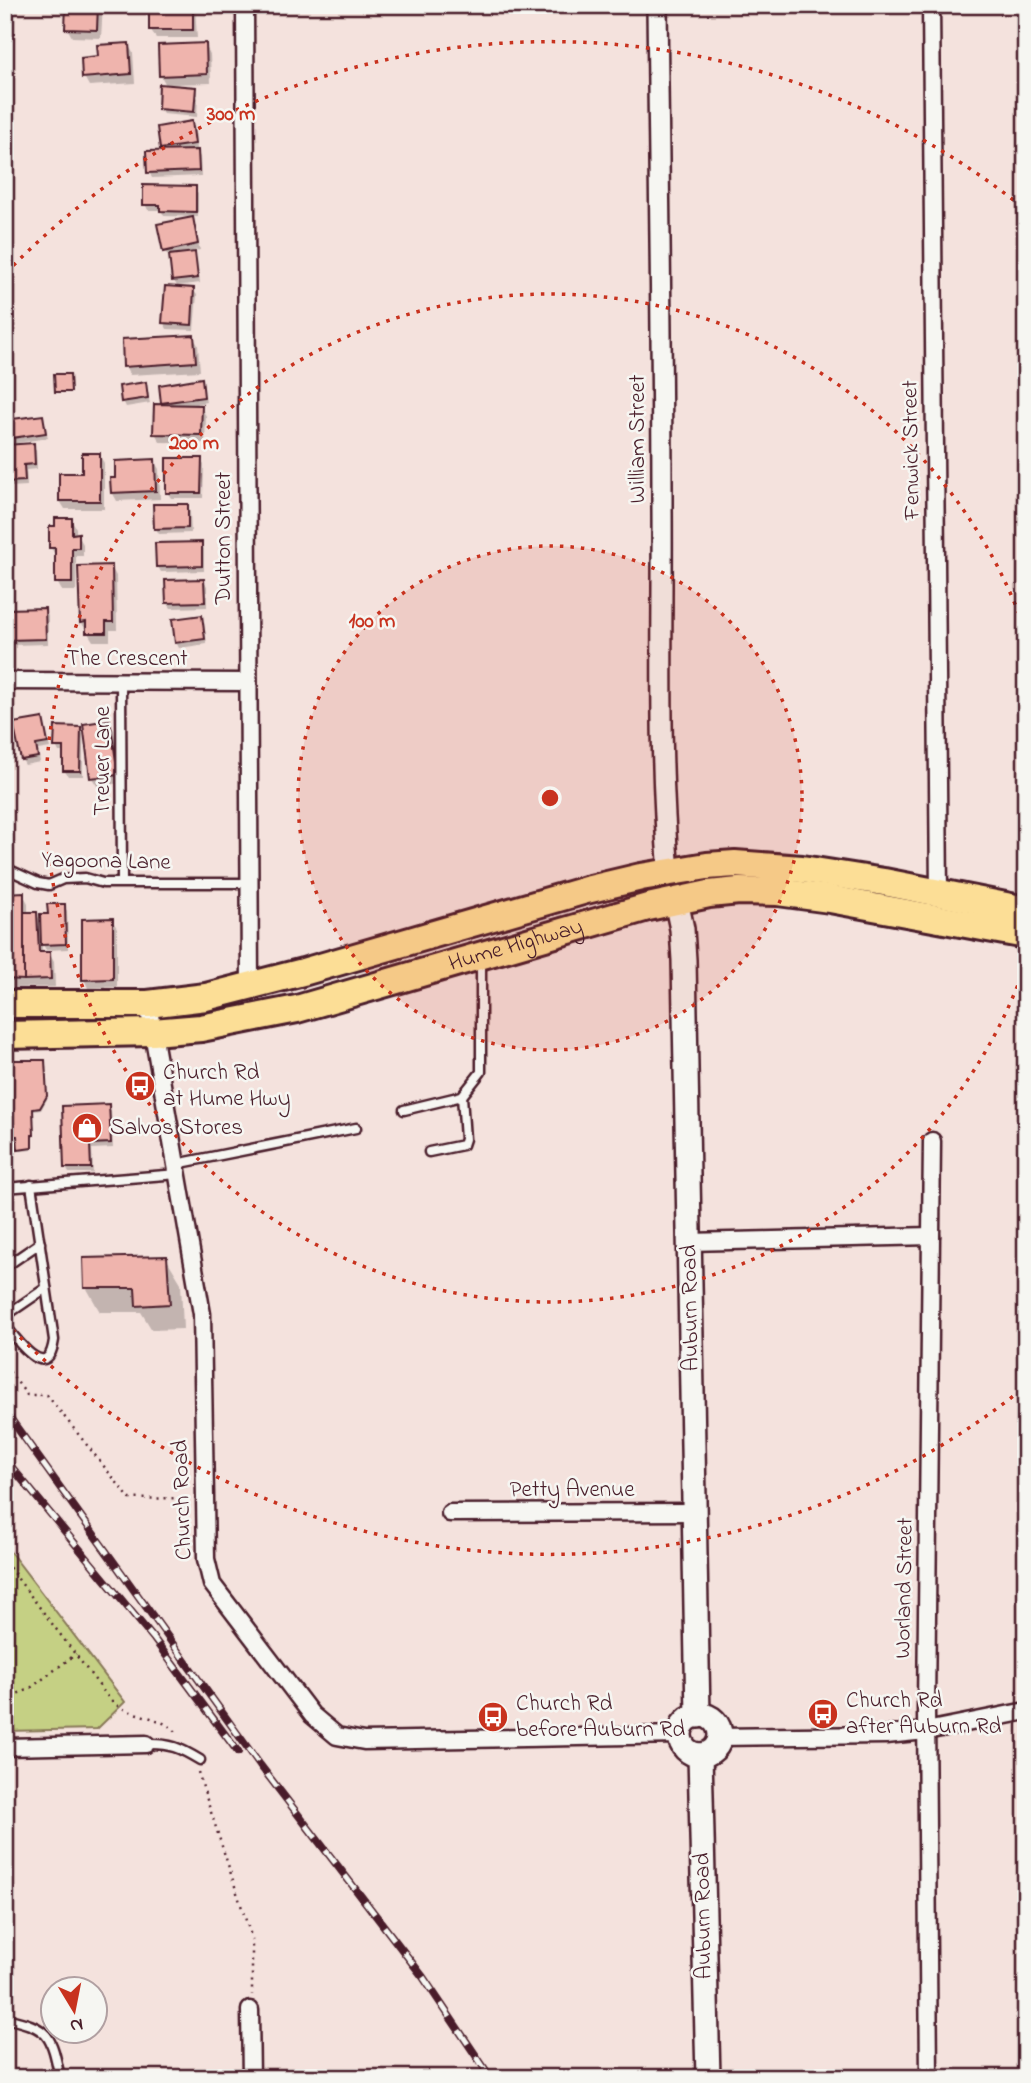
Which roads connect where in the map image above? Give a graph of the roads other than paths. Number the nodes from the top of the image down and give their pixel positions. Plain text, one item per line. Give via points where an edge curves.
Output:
1 (245, 5) edge
2 (657, 5) edge
3 (931, 5) edge
4 (5, 681) edge
5 (121, 682) junction
6 (248, 682) junction
7 (5, 868) edge
8 (669, 872) junction
9 (122, 882) junction
10 (250, 883) junction
11 (939, 894) junction
12 (676, 901) junction
13 (1026, 910) edge
14 (1026, 935) edge
15 (481, 955) junction
16 (250, 987) junction
17 (5, 1004) edge
18 (148, 1004) junction
19 (153, 1032) junction
20 (5, 1035) edge
21 (462, 1096) junction
22 (404, 1110) dead end
23 (356, 1128) dead end
24 (932, 1140) dead end
25 (429, 1152) dead end
26 (177, 1169) junction
27 (31, 1185) junction
28 (5, 1188) edge
29 (931, 1236) junction
30 (690, 1242) junction
31 (40, 1243) junction
32 (5, 1268) edge
33 (46, 1288) junction
34 (5, 1316) edge
35 (5, 1325) edge
36 (450, 1513) dead end
37 (695, 1513) junction
38 (1026, 1711) edge
39 (698, 1716) junction
40 (926, 1731) junction
41 (680, 1735) junction
42 (719, 1737) junction
43 (146, 1744) joint
44 (5, 1747) edge
45 (700, 1755) junction
46 (200, 1760) dead end
47 (250, 2010) road end
48 (5, 2018) edge
49 (60, 2078) edge
50 (251, 2078) edge
51 (708, 2078) edge
52 (929, 2078) edge

1 - 6 street, Dutton Street
2 - 8 street, William Street via 664,799
3 - 11 street, Fenwick Street
4 - 5 street, The Crescent
5 - 6 street, The Crescent
5 - 9 lane, Treuer Lane
6 - 10 street, Dutton Street
7 - 9 lane, Yagoona Lane via 38,883 63,879
8 - 11 highway, Hume Highway via 761,865
8 - 12 highway
8 - 16 highway, Hume Highway via 586,890
9 - 10 lane, Yagoona Lane
10 - 16 street, Dutton Street
11 - 13 highway, Hume Highway
12 - 14 highway, Hume Highway via 739,891 778,892
12 - 15 highway, Hume Highway
12 - 30 main road, Auburn Road via 684,960
15 - 19 highway, Hume Highway via 297,1009
15 - 21 lane via 481,1072
16 - 18 highway, Hume Highway
17 - 18 highway, Hume Highway
18 - 19 street, Church Road
19 - 20 highway, Hume Highway
19 - 26 street, Church Road
21 - 22 lane
21 - 25 lane via 463,1145
23 - 26 lane
24 - 29 street, Worland Street
26 - 27 lane
26 - 41 street, Church Road via 202,1314 208,1572 212,1584 312,1715 337,1736 364,1741
27 - 28 lane
27 - 31 lane
29 - 30 street
29 - 40 street, Worland Street
30 - 37 main road, Auburn Road
31 - 32 lane
31 - 33 lane
33 - 34 lane
33 - 35 lane via 54,1340 50,1354 36,1359 29,1355
36 - 37 street, Petty Avenue
37 - 39 main road, Auburn Road
38 - 40 street
39 - 41 main road via 686,1720
39 - 42 main road via 716,1724
40 - 42 street
40 - 52 street, Worland Street
41 - 45 main road via 686,1749
42 - 45 main road via 713,1751
43 - 44 street
43 - 46 lane via 165,1743
45 - 51 main road, Auburn Road
47 - 50 street
48 - 49 lane via 45,2031

